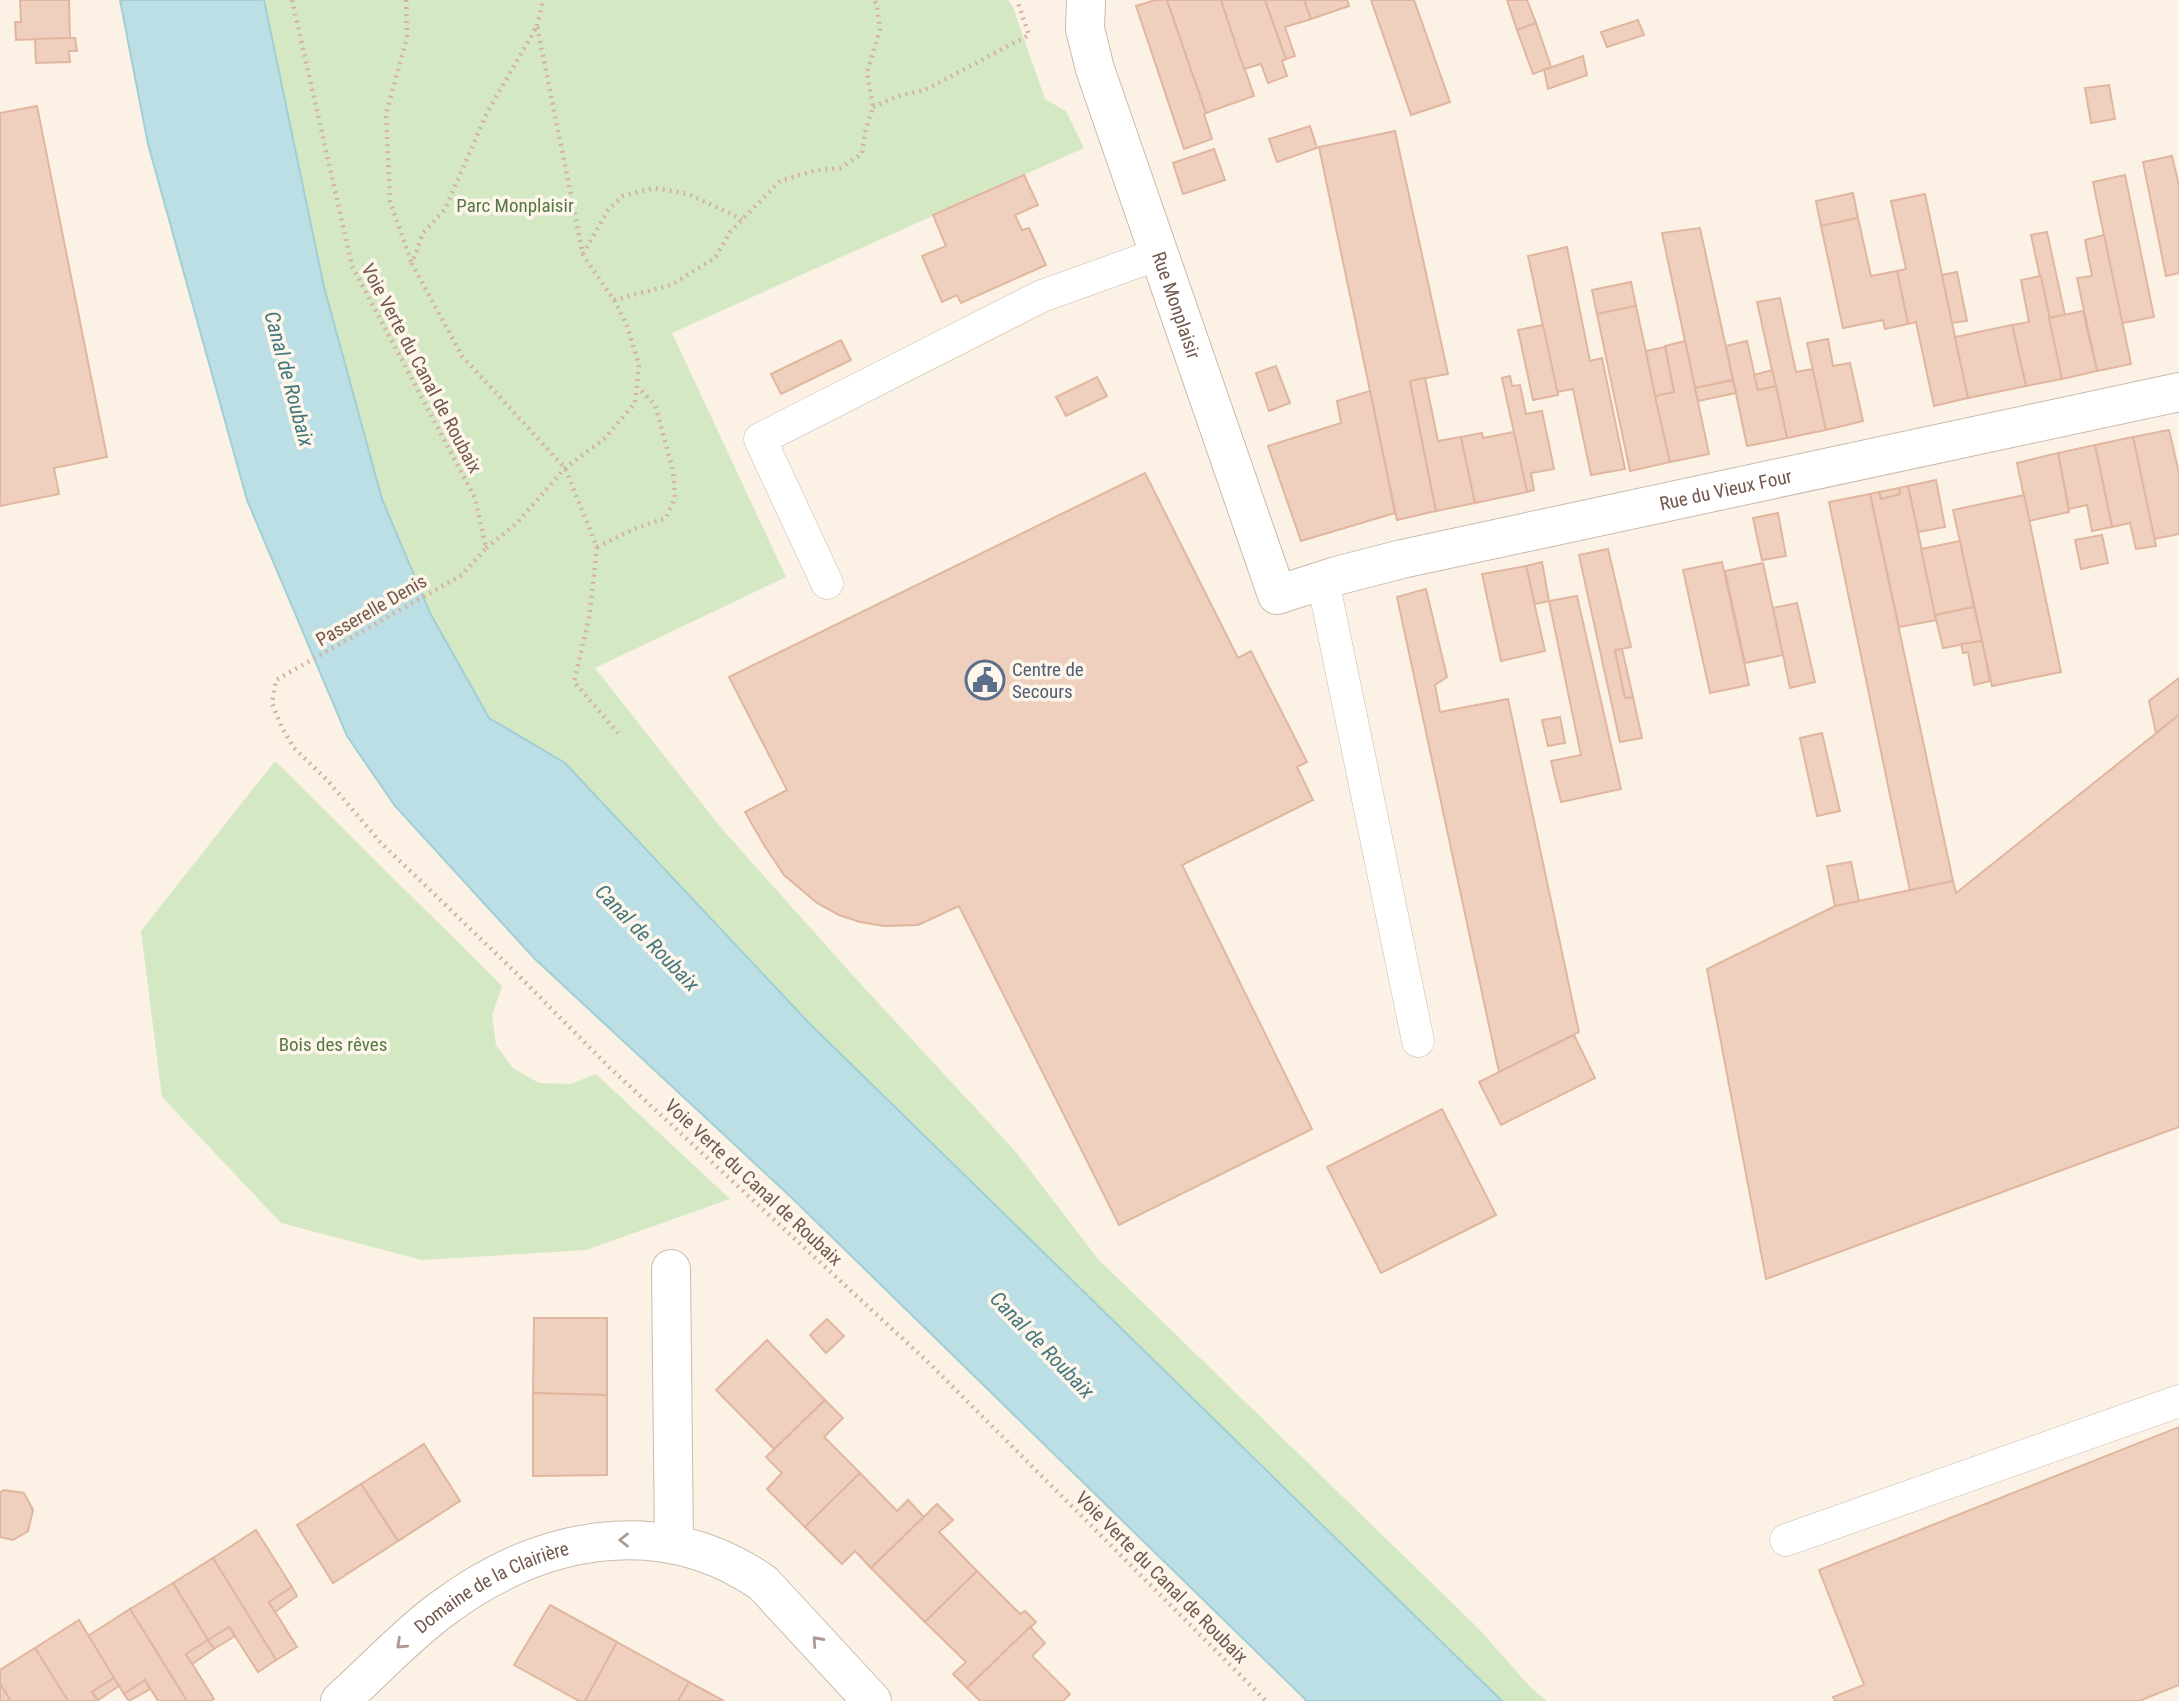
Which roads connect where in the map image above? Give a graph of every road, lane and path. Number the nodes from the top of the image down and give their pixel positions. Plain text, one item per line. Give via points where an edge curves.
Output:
1 (292, 0) edge
2 (406, 0) edge
3 (542, 0) edge
4 (874, 0) edge
5 (1017, 0) edge
6 (1074, 4) edge
7 (537, 26) junction
8 (873, 107) junction
9 (742, 219) junction
10 (1159, 254) junction
11 (583, 255) junction
12 (412, 264) junction
13 (614, 300) junction
14 (638, 386) junction
15 (2179, 392) edge
16 (565, 468) junction
17 (597, 547) junction
18 (486, 548) junction
19 (1322, 581) junction
20 (827, 583) dead end
21 (1277, 595) joint
22 (295, 670) joint
23 (618, 733) dead end
24 (1418, 1041) dead end
25 (671, 1269) dead end
26 (2179, 1401) edge
27 (1786, 1540) dead end
28 (674, 1544) junction
29 (865, 1698) edge
30 (340, 1701) edge
31 (1266, 1701) edge

1 - 18 path, Voie Verte du Canal de Roubaix via 352,266 475,498
2 - 12 path via 407,37 386,114 390,201
3 - 7 path
4 - 8 path via 880,29 867,73
5 - 8 path via 1029,35 925,90
6 - 10 street, Rue Monplaisir
7 - 11 path
7 - 12 path via 487,113 445,209 423,233
8 - 9 path via 862,154 840,168 780,181
9 - 11 path via 688,194 654,188 623,196 608,210
9 - 13 path via 715,258 671,285
10 - 20 lane via 1042,296 760,439
10 - 21 street, Rue Monplaisir
11 - 13 path
12 - 16 path via 462,356
13 - 14 path via 639,365
14 - 16 path via 635,403 604,439
14 - 17 path via 655,405 673,470 675,498 666,518
15 - 19 street, Rue du Vieux Four via 1402,559
16 - 17 path
16 - 18 path via 517,523
17 - 23 path via 590,618 574,682
18 - 22 path, Passerelle Denis via 462,575
19 - 21 street, Rue du Vieux Four
19 - 24 lane
22 - 31 path, Voie Verte du Canal de Roubaix via 276,680 272,703 282,728 294,748 381,843 609,1067 930,1364
25 - 28 street
26 - 27 lane
29 -> 28 street, Domaine de la Clairière via 762,1583 721,1559
28 -> 30 street, Domaine de la Clairière via 614,1539 586,1543 496,1575 442,1608

